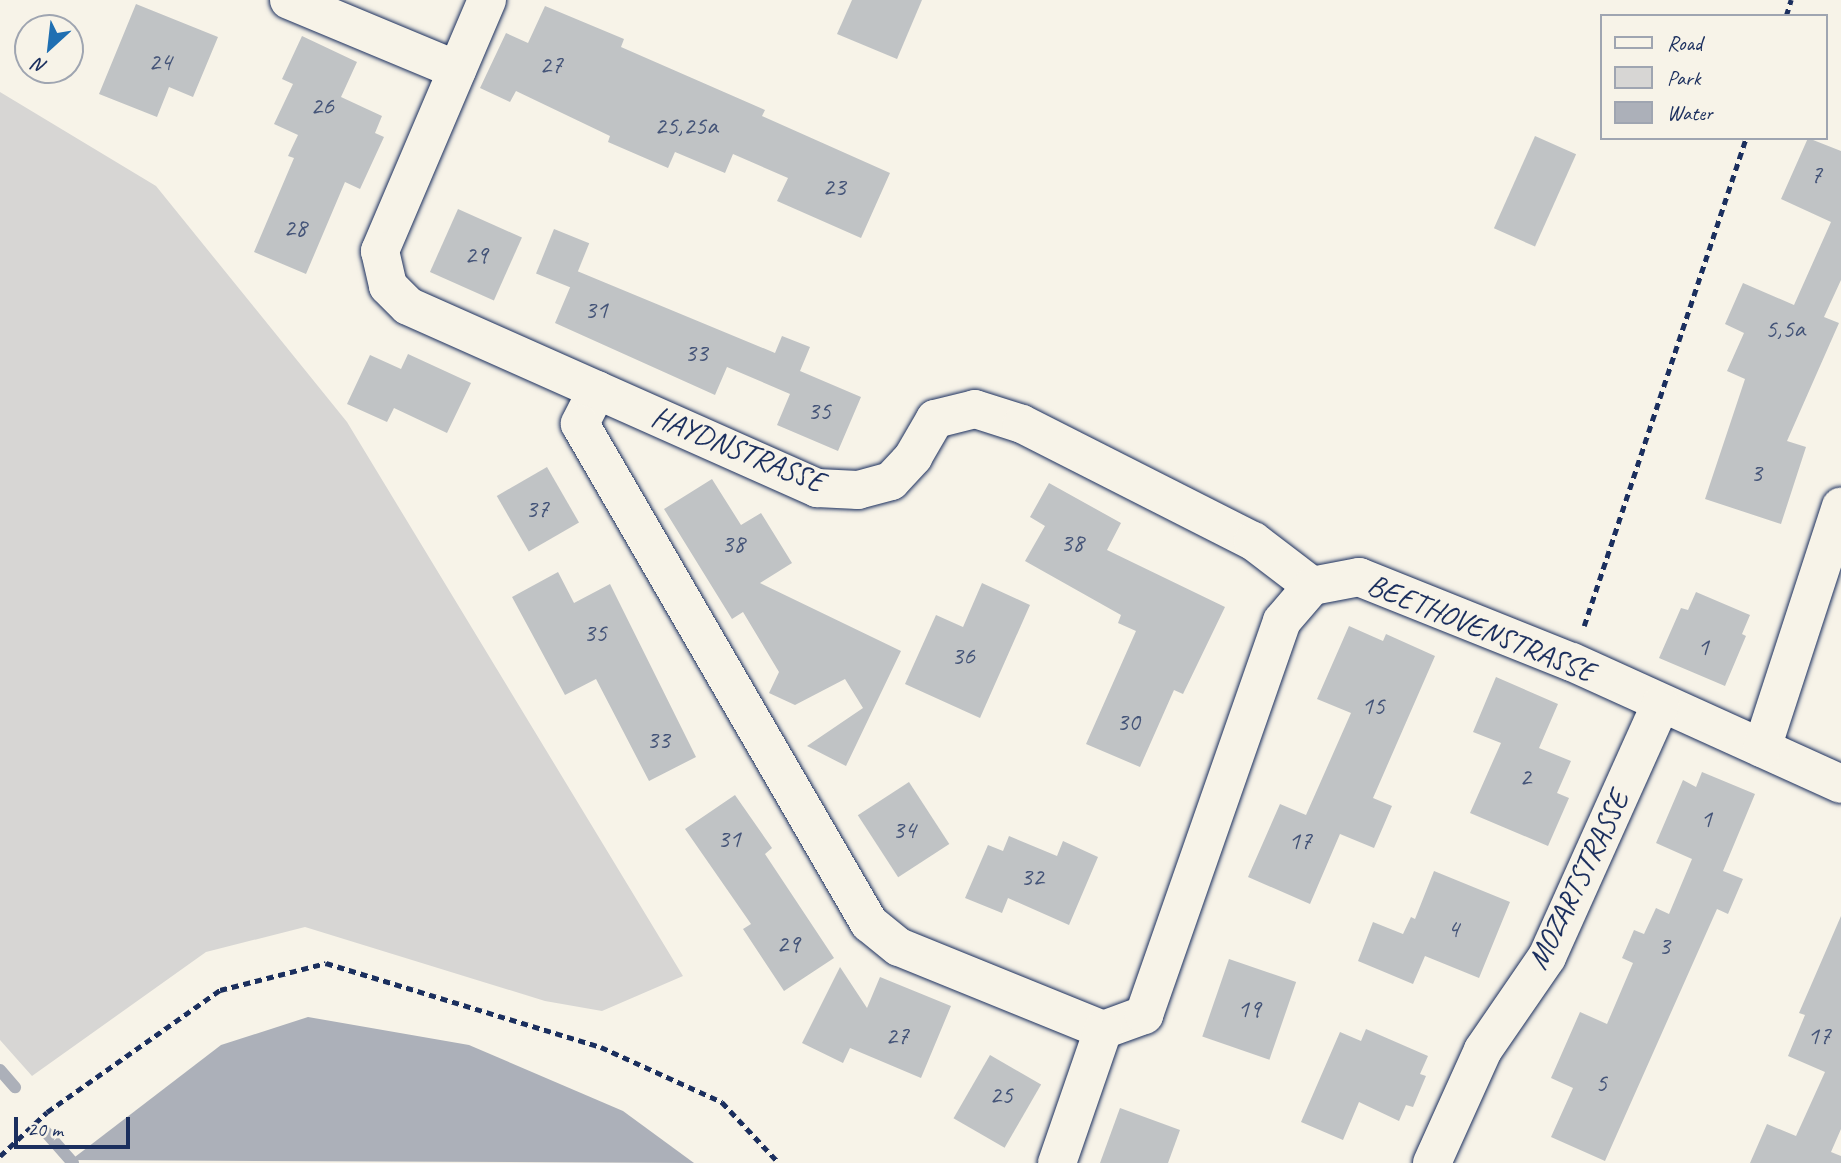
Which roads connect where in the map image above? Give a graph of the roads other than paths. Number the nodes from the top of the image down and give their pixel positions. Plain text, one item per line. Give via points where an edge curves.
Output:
1 (289, 0) edge
2 (487, 0) edge
3 (457, 70) junction
4 (597, 390) junction
5 (1841, 507) edge
6 (1312, 586) junction
7 (1660, 705) junction
8 (1762, 748) junction
9 (1841, 784) edge
10 (1103, 1030) junction
11 (1058, 1163) edge
12 (1432, 1163) edge

1 - 3 street
2 - 3 street, HAYDNSTRASSE
3 - 4 street, HAYDNSTRASSE via 380,251 388,286 408,306
4 - 6 street, HAYDNSTRASSE via 817,488 858,490 891,481 913,457 935,419 975,409 1022,424 1253,541
4 - 10 street via 580,424 870,923 899,947
5 - 8 street
6 - 7 street, BEETHOVENSTRASSE via 1359,577 1572,662
6 - 10 street via 1282,621 1144,1015
7 - 8 street, BEETHOVENSTRASSE
7 - 12 street, MOZARTSTRASSE via 1547,957 1483,1050
8 - 9 street, BEETHOVENSTRASSE
10 - 11 street

